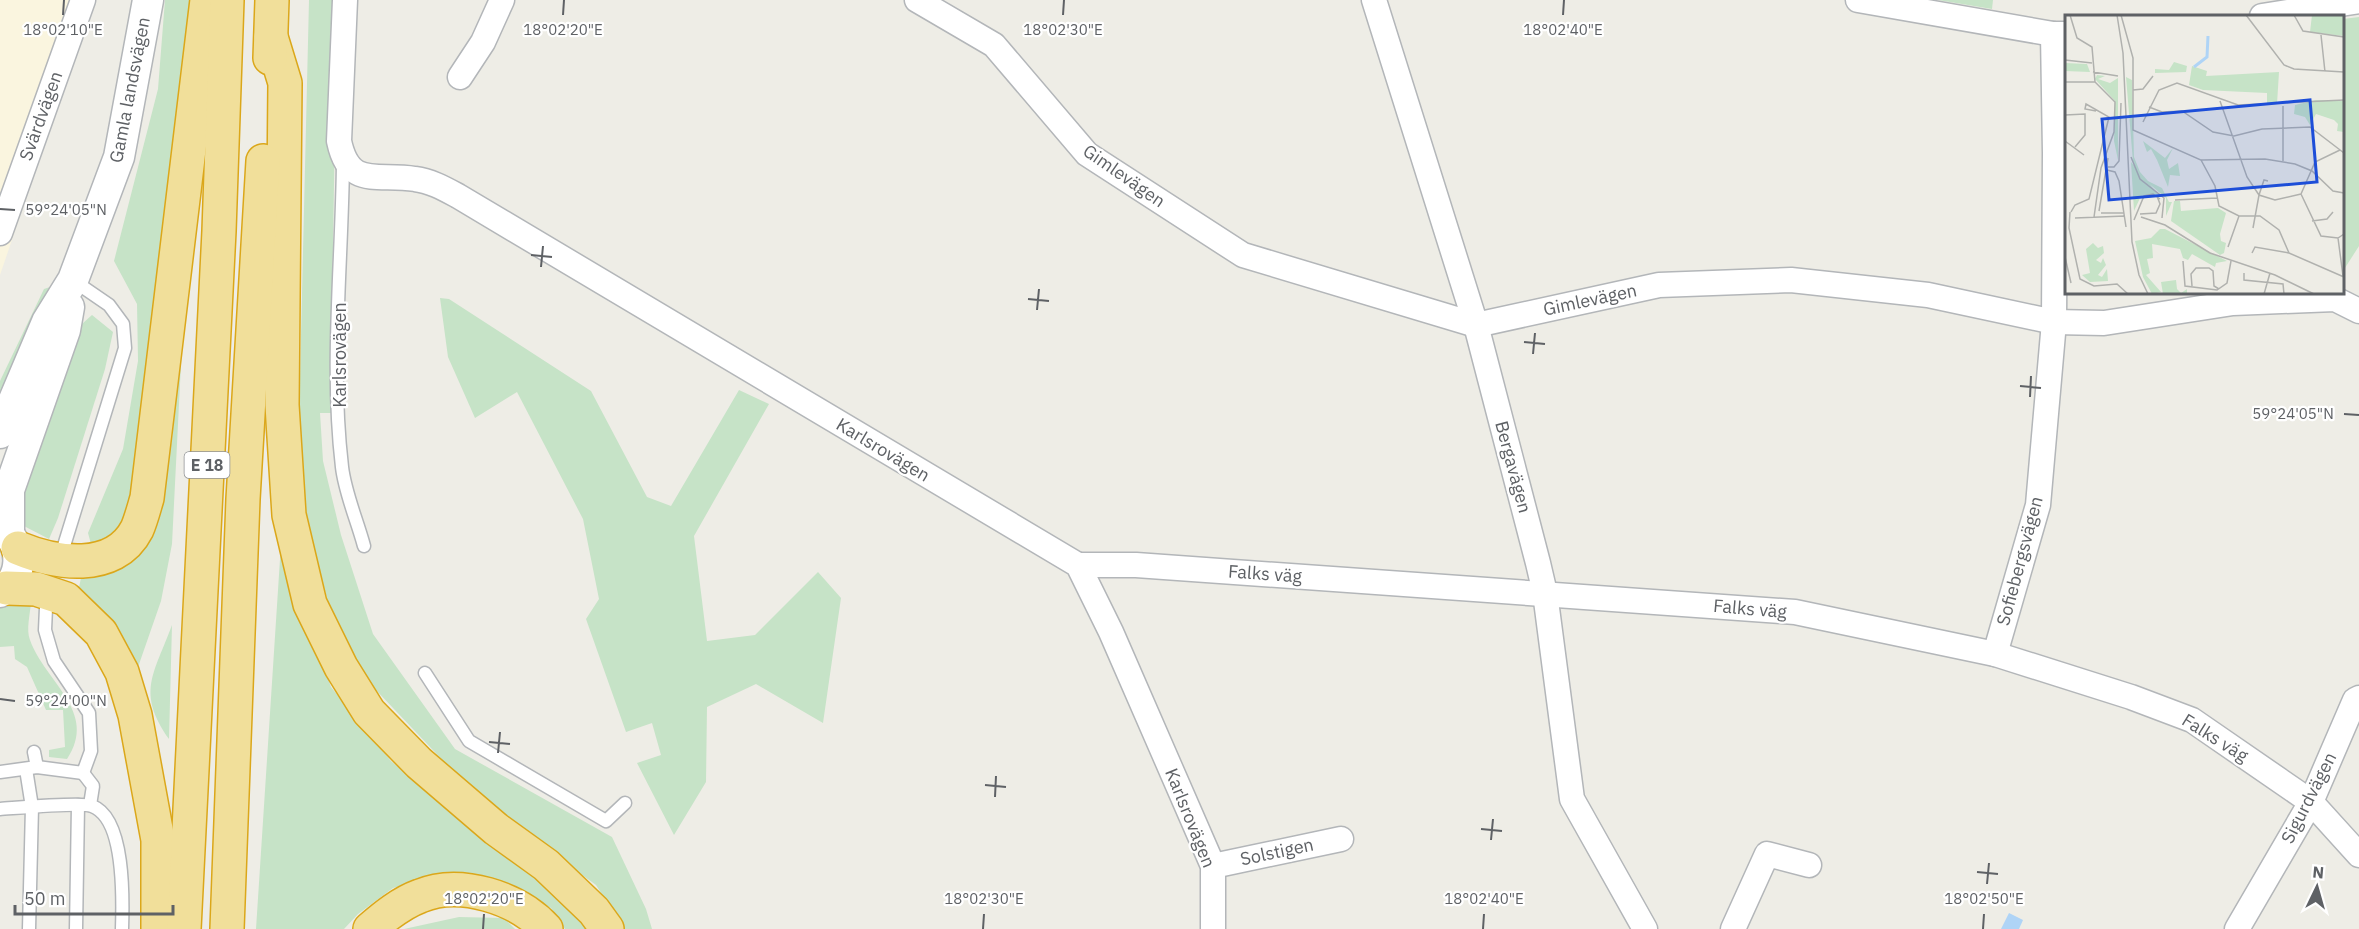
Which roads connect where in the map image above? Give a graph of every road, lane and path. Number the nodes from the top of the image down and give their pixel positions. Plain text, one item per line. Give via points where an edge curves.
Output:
1 (82, 0) edge
2 (148, 0) edge
3 (207, 0) edge
4 (227, 0) edge
5 (272, 0) edge
6 (345, 0) edge
7 (502, 0) edge
8 (917, 0) edge
9 (1374, 0) edge
10 (1858, 0) edge
11 (2359, 1) edge
12 (2268, 15) edge
13 (2060, 34) edge
14 (271, 37) junction
15 (460, 77) dead end
16 (343, 162) junction
17 (0, 233) edge
18 (73, 280) junction
19 (2359, 311) edge
20 (2054, 322) junction
21 (1476, 325) junction
22 (0, 434) edge
23 (9, 536) edge
24 (364, 546) dead end
25 (63, 549) dead end
26 (1078, 565) junction
27 (3, 590) edge
28 (1545, 593) junction
29 (46, 608) dead end
30 (1995, 654) junction
31 (425, 673) dead end
32 (2359, 698) edge
33 (34, 752) dead end
34 (32, 768) junction
35 (0, 772) edge
36 (83, 773) junction
37 (2311, 802) junction
38 (625, 803) dead end
39 (84, 805) junction
40 (32, 807) junction
41 (0, 809) edge
42 (1341, 839) dead end
43 (2359, 855) edge
44 (1809, 865) dead end
45 (1213, 866) junction
46 (541, 925) edge
47 (29, 929) edge
48 (76, 929) edge
49 (122, 929) edge
50 (158, 929) edge
51 (184, 929) edge
52 (227, 929) edge
53 (370, 929) edge
54 (607, 929) edge
55 (1214, 929) edge
56 (1645, 929) edge
57 (1733, 929) edge
58 (2237, 929) edge

1 - 17 street, Svärdvägen
2 - 18 street, Gamla landsvägen via 119,157
3 - 23 highway via 147,498 136,531 119,549 93,560 67,563 42,558
4 - 51 highway, E 18
5 - 14 highway, E 18
6 - 16 street, Karlsrovägen via 339,141
7 - 15 street via 483,42
8 - 21 street, Gimlevägen via 994,45 1087,154 1243,255
9 - 21 street, Bergavägen
10 - 13 street
11 - 12 street
13 - 20 street, Sofiebergsvägen
14 - 52 highway, E 18 via 243,499
14 - 54 highway via 285,83 282,405 289,515 310,604 369,712 419,763 496,829 546,865 594,911
16 - 24 lane, Karlsrovägen via 340,440 343,470
16 - 26 street, Karlsrovägen via 357,174 418,179 458,196
18 - 22 street, Gamla landsvägen via 47,322
18 - 23 street, Gamla landsvägen via 65,330 9,490
18 - 25 lane via 109,305 123,324 125,348
19 - 20 street, Gimlevägen via 2335,299 2233,303 2104,323
20 - 21 street, Gimlevägen via 1928,295 1791,280 1659,285
20 - 30 street, Sofiebergsvägen via 2037,505
21 - 28 street, Bergavägen
23 - 27 street, Gamla landsvägen via 19,565 15,578
26 - 28 street, Falks väg via 1136,565
26 - 45 street, Karlsrovägen
27 - 50 highway via 36,589 66,599 101,633 122,672 135,715 158,840
28 - 30 street, Falks väg via 1795,612
28 - 56 street, Bergavägen via 1572,799
29 - 36 lane via 45,630 54,661 89,713 91,751
30 - 37 street, Falks väg via 2192,720
31 - 38 lane via 469,741 606,821
32 - 37 street, Sigurdvägen
33 - 34 lane
34 - 35 lane
34 - 36 lane
34 - 40 lane
36 - 39 lane via 93,786
37 - 43 street, Falks väg
37 - 58 street, Sigurdvägen
39 - 40 lane
39 - 48 lane
39 - 49 lane via 104,813 115,840 123,892
40 - 41 lane
40 - 47 lane
42 - 45 street, Solstigen
44 - 57 street via 1767,854
45 - 55 street, Karlsrovägen
46 - 53 highway via 498,897 458,889 421,895

